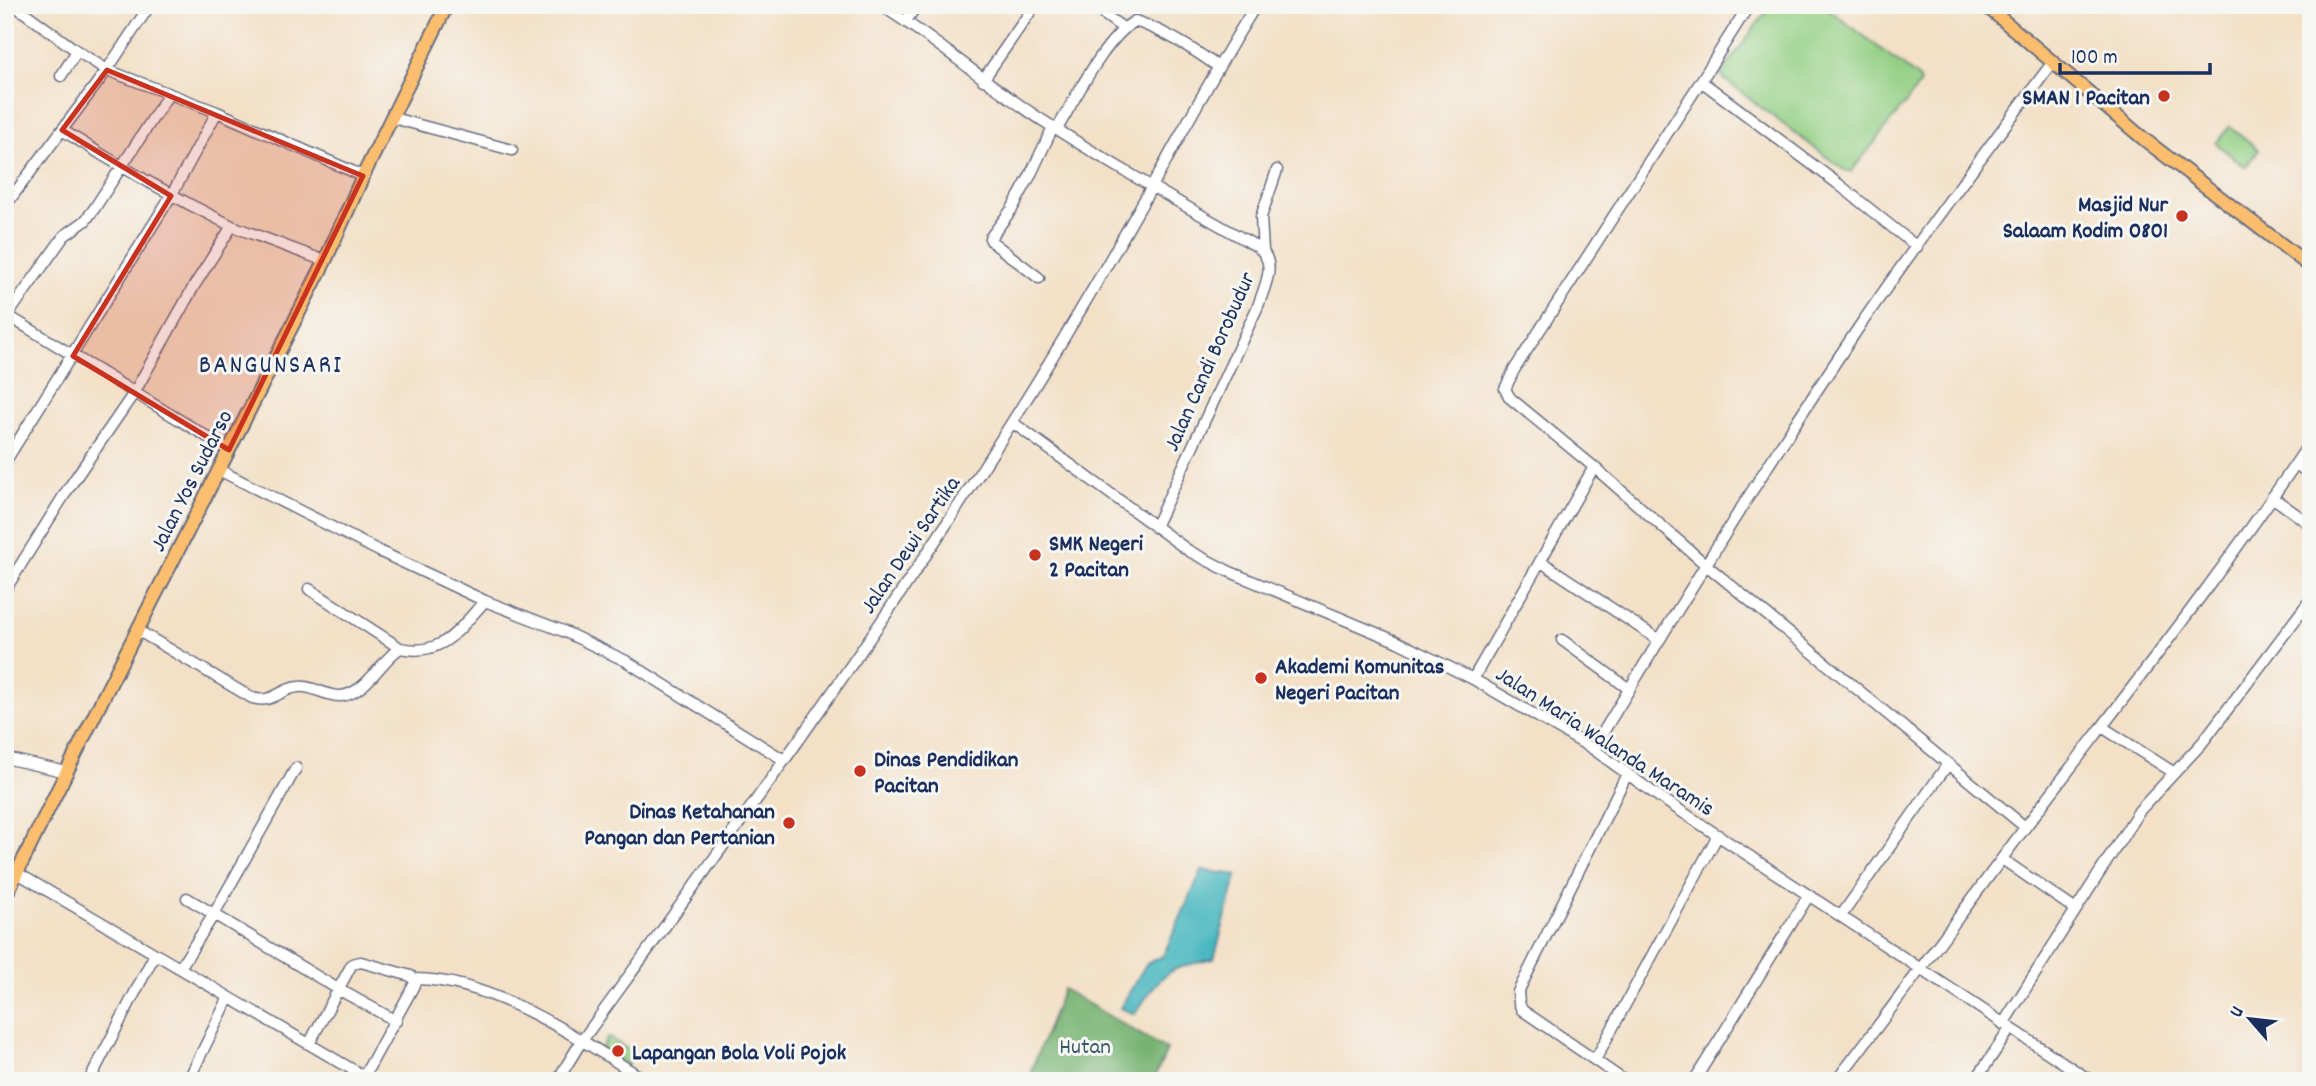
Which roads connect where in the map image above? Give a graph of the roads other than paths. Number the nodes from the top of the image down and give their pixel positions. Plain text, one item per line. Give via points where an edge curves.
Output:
1 (14, 5) edge
2 (150, 5) edge
3 (447, 5) edge
4 (880, 5) edge
5 (917, 5) edge
6 (1035, 5) edge
7 (1091, 5) edge
8 (1256, 5) edge
9 (1749, 5) edge
10 (1985, 5) edge
11 (2001, 10) edge
12 (906, 21) junction
13 (1123, 28) junction
14 (76, 51) junction
15 (2053, 62) junction
16 (1217, 66) junction
17 (107, 70) junction
18 (61, 76) dead end
19 (983, 80) junction
20 (1701, 81) junction
21 (168, 95) junction
22 (217, 113) junction
23 (393, 118) junction
24 (1055, 128) junction
25 (62, 130) junction
26 (512, 150) dead end
27 (122, 169) junction
28 (1278, 170) dead end
29 (363, 176) junction
30 (1152, 186) junction
31 (10, 190) edge
32 (172, 196) junction
33 (5, 206) edge
34 (232, 226) junction
35 (1917, 247) junction
36 (1263, 251) junction
37 (325, 261) junction
38 (2311, 267) edge
39 (1040, 278) dead end
40 (6, 316) edge
41 (73, 356) junction
42 (134, 393) junction
43 (1012, 422) junction
44 (2311, 441) edge
45 (229, 450) junction
46 (5, 462) edge
47 (2296, 464) junction
48 (1594, 467) junction
49 (219, 470) junction
50 (2311, 475) edge
51 (2272, 497) junction
52 (2311, 525) edge
53 (1155, 527) junction
54 (1540, 561) junction
55 (1705, 564) junction
56 (309, 589) dead end
57 (5, 590) edge
58 (2311, 599) edge
59 (485, 601) junction
60 (137, 630) junction
61 (1562, 640) dead end
62 (1659, 640) junction
63 (400, 648) junction
64 (1473, 679) junction
65 (1629, 689) junction
66 (2102, 727) junction
67 (1592, 749) junction
68 (5, 758) edge
69 (784, 761) junction
70 (1948, 764) junction
71 (296, 768) dead end
72 (66, 772) junction
73 (2173, 772) junction
74 (1627, 774) junction
75 (2025, 827) junction
76 (1718, 835) junction
77 (2002, 859) junction
78 (19, 874) junction
79 (1809, 895) junction
80 (5, 897) edge
81 (187, 898) dead end
82 (2076, 911) junction
83 (214, 914) junction
84 (1841, 916) junction
85 (155, 954) junction
86 (180, 968) junction
87 (1923, 968) junction
88 (414, 979) junction
89 (338, 989) junction
90 (229, 997) junction
91 (396, 1021) junction
92 (2007, 1026) junction
93 (581, 1042) junction
94 (309, 1044) junction
95 (1594, 1060) junction
96 (5, 1075) edge
97 (366, 1079) edge
98 (640, 1079) edge
99 (20, 1081) edge
100 (89, 1081) edge
101 (188, 1081) edge
102 (557, 1081) edge
103 (1625, 1081) edge
104 (1694, 1081) edge
105 (1836, 1081) edge
106 (1975, 1081) edge
107 (2091, 1081) edge

1 - 14 street
2 - 17 street
3 - 23 main road, Jalan Yos Sudarso
4 - 12 street, Jalan Candi Borobudur
5 - 12 street
6 - 19 street
7 - 13 street
8 - 16 street, Jalan Dewi Sartika
9 - 20 street
10 - 11 main road
11 - 15 main road
12 - 19 street, Jalan Candi Borobudur
13 - 16 street via 1135,21 1149,26
13 - 24 street
14 - 17 street
14 - 18 street
15 - 35 street
15 - 38 main road via 2145,140
16 - 30 street, Jalan Dewi Sartika
17 - 21 street
17 - 25 street
19 - 24 street, Jalan Candi Borobudur
20 - 35 street
20 - 48 street via 1505,389
21 - 22 street
21 - 27 street
22 - 29 street
22 - 32 street
23 - 26 street
23 - 29 main road, Jalan Yos Sudarso
24 - 30 street, Jalan Candi Borobudur
24 - 39 street via 1012,209 990,237
25 - 27 street
25 - 31 street
27 - 32 street
27 - 40 street via 85,221 58,243
28 - 36 street via 1261,218
29 - 37 main road, Jalan Yos Sudarso
30 - 36 street, Jalan Candi Borobudur
30 - 43 street, Jalan Dewi Sartika
31 - 33 street
32 - 34 street
32 - 41 street
34 - 37 street
34 - 42 street
35 - 55 street
36 - 53 street, Jalan Candi Borobudur via 1270,262 1258,306
37 - 45 main road, Jalan Yos Sudarso
40 - 41 street
41 - 42 street
41 - 46 street
42 - 45 street
42 - 57 street
43 - 53 street, Jalan Maria Walanda Maramis
43 - 69 street, Jalan Dewi Sartika
44 - 47 street
45 - 49 main road, Jalan Yos Sudarso
47 - 50 street
47 - 51 street
48 - 54 street
48 - 55 street
49 - 59 street
49 - 60 main road, Jalan Yos Sudarso
51 - 52 street
51 - 66 street
53 - 64 street, Jalan Maria Walanda Maramis via 1228,571 1387,637
54 - 62 street
54 - 64 street
55 - 62 street
55 - 70 street
56 - 63 street
58 - 73 street via 2202,743
59 - 63 street via 443,644 423,651
59 - 69 street via 626,661
60 - 63 street via 260,701 300,687 344,696 362,686
60 - 72 main road, Jalan Yos Sudarso
61 - 65 street
62 - 65 street
64 - 67 street, Jalan Maria Walanda Maramis
65 - 67 street
66 - 73 street
66 - 75 street
67 - 74 street, Jalan Maria Walanda Maramis
68 - 72 street
69 - 93 street, Jalan Dewi Sartika
70 - 75 street
70 - 84 street
71 - 83 street
72 - 78 main road, Jalan Yos Sudarso
73 - 82 street via 2139,811
74 - 76 street, Jalan Maria Walanda Maramis
74 - 95 street via 1518,992 1522,1010
75 - 77 street
76 - 79 street, Jalan Maria Walanda Maramis
76 - 95 street
77 - 82 street
77 - 87 street
78 - 80 main road, Jalan Yos Sudarso
78 - 85 street
79 - 84 street, Jalan Maria Walanda Maramis
79 - 104 street
81 - 83 street
82 - 92 street
83 - 86 street
83 - 89 street
84 - 87 street, Jalan Maria Walanda Maramis
85 - 86 street
85 - 100 street
86 - 90 street
87 - 92 street, Jalan Maria Walanda Maramis
87 - 105 street
88 - 89 street via 356,962
88 - 91 street
88 - 93 street via 436,979 484,992
89 - 91 street
89 - 94 street
90 - 94 street
90 - 101 street
91 - 97 street
92 - 106 street
92 - 107 street, Jalan Maria Walanda Maramis
93 - 98 street
93 - 102 street, Jalan Dewi Sartika
94 - 97 street
95 - 103 street
96 - 99 street

